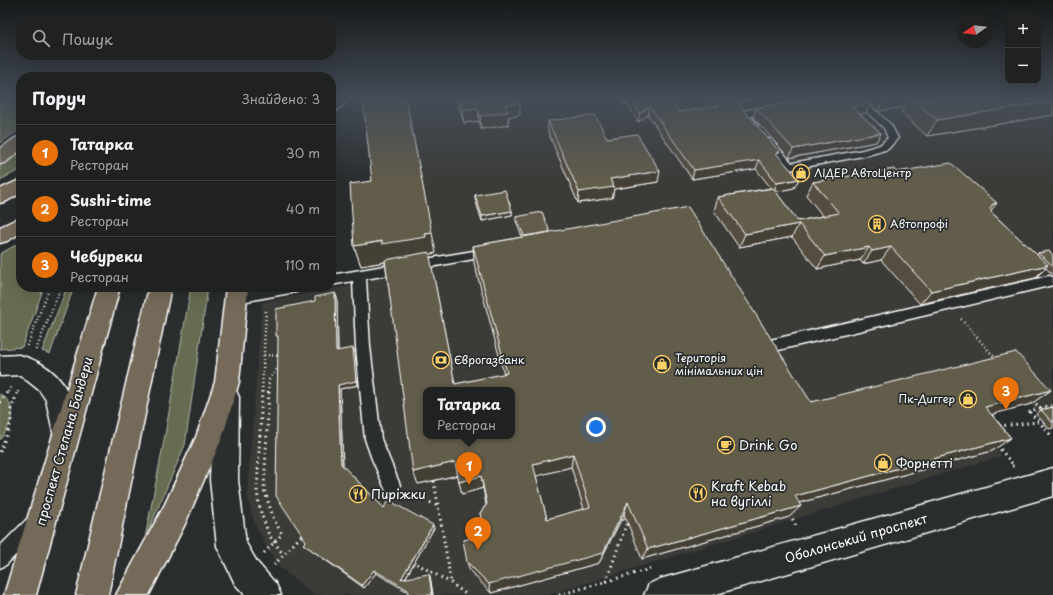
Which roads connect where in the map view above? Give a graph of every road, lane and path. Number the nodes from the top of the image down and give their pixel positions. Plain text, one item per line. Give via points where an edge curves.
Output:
1 (754, 127) edge
2 (888, 127) edge
3 (16, 146) edge
4 (0, 158) edge
5 (16, 188) edge
6 (0, 197) edge
7 (16, 227) edge
8 (0, 236) edge
9 (500, 251) edge
10 (1038, 271) edge
11 (359, 275) junction
12 (336, 279) edge
13 (1051, 283) edge
14 (48, 292) edge
15 (108, 292) edge
16 (159, 292) edge
17 (268, 292) joint
18 (236, 293) edge
19 (949, 305) junction
20 (770, 346) edge
21 (25, 351) dead end
22 (264, 355) junction
23 (286, 356) edge
24 (282, 362) edge
25 (999, 362) edge
26 (7, 374) edge
27 (227, 382) junction
28 (1030, 396) edge
29 (0, 404) edge
30 (1053, 404) edge
31 (1040, 408) junction
32 (1046, 420) edge
33 (1039, 422) junction
34 (997, 426) edge
35 (66, 432) junction
36 (1053, 433) edge
37 (996, 444) edge
38 (1014, 466) dead end
39 (434, 480) edge
40 (1053, 482) edge
41 (392, 485) joint
42 (438, 506) junction
43 (787, 508) edge
44 (620, 511) edge
45 (43, 515) junction
46 (636, 520) edge
47 (626, 525) junction
48 (797, 528) edge
49 (305, 532) edge
50 (282, 534) dead end
51 (0, 559) edge
52 (411, 560) edge
53 (606, 582) dead end
54 (451, 583) junction
55 (20, 595) edge
56 (92, 595) edge
57 (132, 595) edge
58 (265, 595) edge
59 (467, 595) edge
60 (660, 595) edge

1 - 2 lane via 789,167 864,154 884,147 892,138
3 - 4 main road
5 - 6 main road
7 - 8 main road
9 - 11 lane
10 - 13 lane
11 - 12 lane
11 - 41 lane via 363,347 373,439
13 - 19 lane
14 - 21 path
15 - 35 main road, проспект Степана Бандери
16 - 56 main road
17 - 18 lane
17 - 22 path
18 - 27 main road
19 - 20 lane
19 - 25 path
22 - 23 path
22 - 49 path via 257,492 261,513 269,535 284,554
24 - 50 path via 269,380 264,490 274,520
26 - 29 path
26 - 35 main road via 19,365 42,377 54,389
27 - 57 main road via 209,438 176,514
27 - 58 main road via 224,480 232,546 246,573
28 - 31 path
30 - 31 path
31 - 33 path via 1030,412
32 - 33 path
33 - 34 path
33 - 36 path via 1050,434
35 - 45 main road, проспект Степана Бандери
37 - 38 path
39 - 42 path
40 - 60 main road, Оболонський проспект
41 - 42 path
42 - 54 path
43 - 48 path
44 - 47 path
45 - 51 lane
45 - 55 main road, проспект Степана Бандери
46 - 47 path
47 - 53 path
52 - 54 path
54 - 59 path

